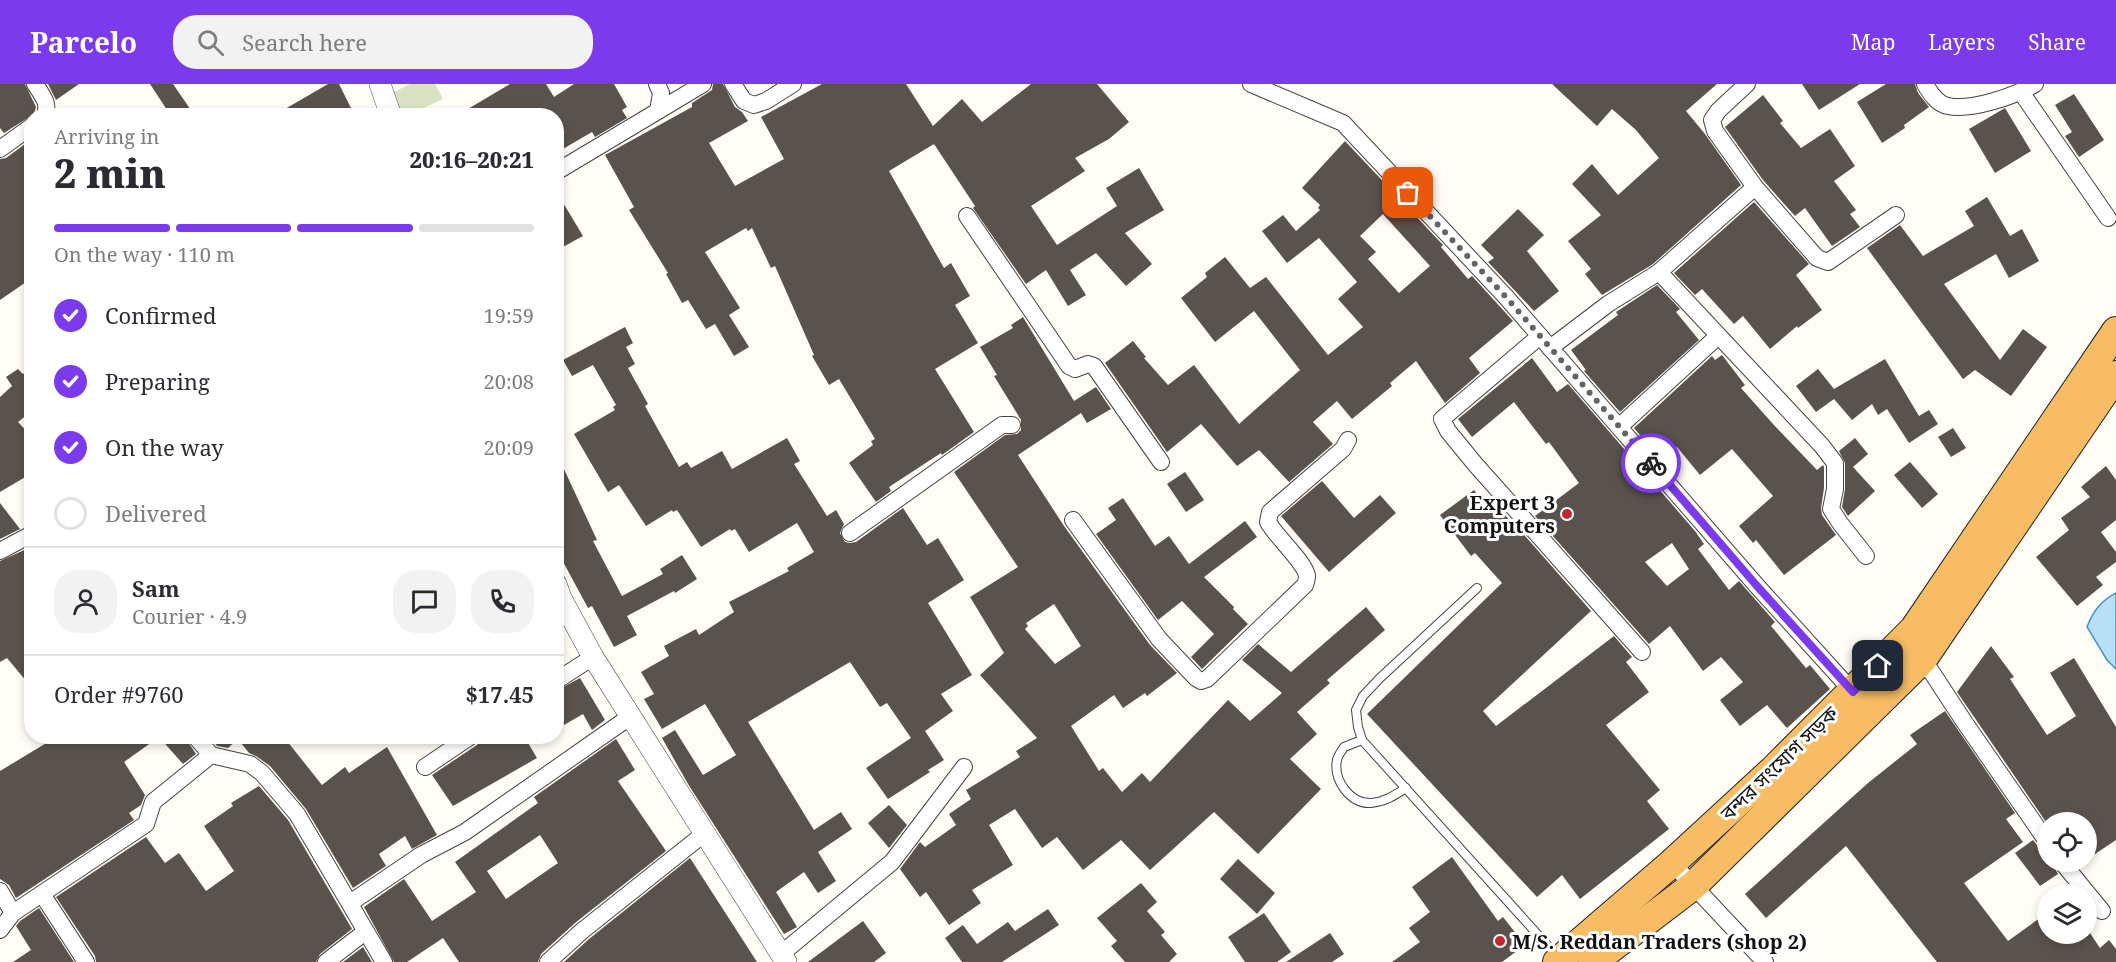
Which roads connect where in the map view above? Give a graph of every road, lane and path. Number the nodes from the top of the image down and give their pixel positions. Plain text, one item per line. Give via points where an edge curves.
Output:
1 (35, 84) edge
2 (380, 84) edge
3 (657, 84) edge
4 (702, 84) edge
5 (733, 84) edge
6 (793, 84) edge
7 (1251, 84) edge
8 (1747, 84) edge
9 (1924, 84) edge
10 (2028, 88) edge
11 (46, 108) edge
12 (388, 108) edge
13 (658, 111) junction
14 (24, 132) edge
15 (0, 149) edge
16 (564, 166) edge
17 (1755, 187) junction
18 (1896, 215) dead end
19 (967, 216) dead end
20 (2108, 218) dead end
21 (1659, 272) junction
22 (2116, 331) edge
23 (1718, 336) junction
24 (1545, 342) junction
25 (2116, 375) edge
26 (1012, 425) dead end
27 (1619, 427) junction
28 (1348, 440) dead end
29 (1161, 462) dead end
30 (1073, 520) dead end
31 (850, 533) dead end
32 (24, 538) edge
33 (0, 551) edge
34 (1866, 556) dead end
35 (1477, 588) dead end
36 (564, 604) edge
37 (1642, 652) dead end
38 (593, 657) junction
39 (1923, 659) junction
40 (564, 676) edge
41 (1853, 692) junction
42 (631, 716) junction
43 (1362, 740) junction
44 (202, 744) edge
45 (459, 744) edge
46 (211, 755) junction
47 (425, 767) dead end
48 (964, 767) dead end
49 (1406, 788) junction
50 (2037, 827) edge
51 (705, 833) junction
52 (1672, 863) junction
53 (2070, 872) edge
54 (1694, 885) junction
55 (0, 891) edge
56 (42, 894) junction
57 (350, 903) junction
58 (2102, 911) dead end
59 (13, 913) junction
60 (0, 930) edge
61 (365, 932) junction
62 (783, 958) edge
63 (1559, 961) edge
64 (86, 962) edge
65 (326, 962) edge
66 (384, 962) edge
67 (548, 962) edge
68 (1593, 962) edge
69 (1765, 962) edge

1 - 11 street
2 - 12 street
3 - 13 street via 661,93
4 - 13 street
5 - 6 street via 744,101 754,105
7 - 24 street via 1342,123
8 - 17 street via 1712,120 1715,131
9 - 10 street via 1946,106 1968,106
10 - 20 street
13 - 16 street
14 - 15 street
17 - 18 street via 1817,258 1828,262
17 - 21 street
19 - 29 street via 1069,366 1094,366
21 - 23 street
21 - 24 street
22 - 41 highway, বন্দর সংযোগ সড়ক via 1914,629
23 - 27 street
23 - 34 street via 1835,463 1832,509
24 - 27 street
24 - 37 street via 1442,420 1475,464
25 - 39 highway, বন্দর সংযোগ সড়ক
26 - 31 street via 1002,425
27 - 41 street
28 - 30 street via 1343,449 1270,512 1268,522 1304,569 1305,585 1201,681 1159,639
32 - 33 street
35 - 43 lane via 1363,696 1356,710
36 - 38 street
38 - 40 street
38 - 42 street
39 - 50 street
39 - 54 highway, বন্দর সংযোগ সড়ক
41 - 52 highway, বন্দর সংযোগ সড়ক
42 - 51 street
42 - 57 street via 465,832 421,855
43 - 49 lane
43 - 49 lane via 1344,747 1337,760 1338,777 1348,795 1369,803 1386,800
44 - 46 street
45 - 47 street
46 - 56 street via 153,802 146,824
46 - 57 street via 250,764 262,773 297,814
48 - 62 street via 892,862
49 - 63 lane
51 - 62 street
51 - 67 street
52 - 54 street
52 - 63 highway, বন্দর সংযোগ সড়ক
53 - 58 street
54 - 68 highway, বন্দর সংযোগ সড়ক
54 - 69 street
55 - 59 street
56 - 59 street
56 - 64 street
57 - 61 street
59 - 60 street
61 - 65 street
61 - 66 street

